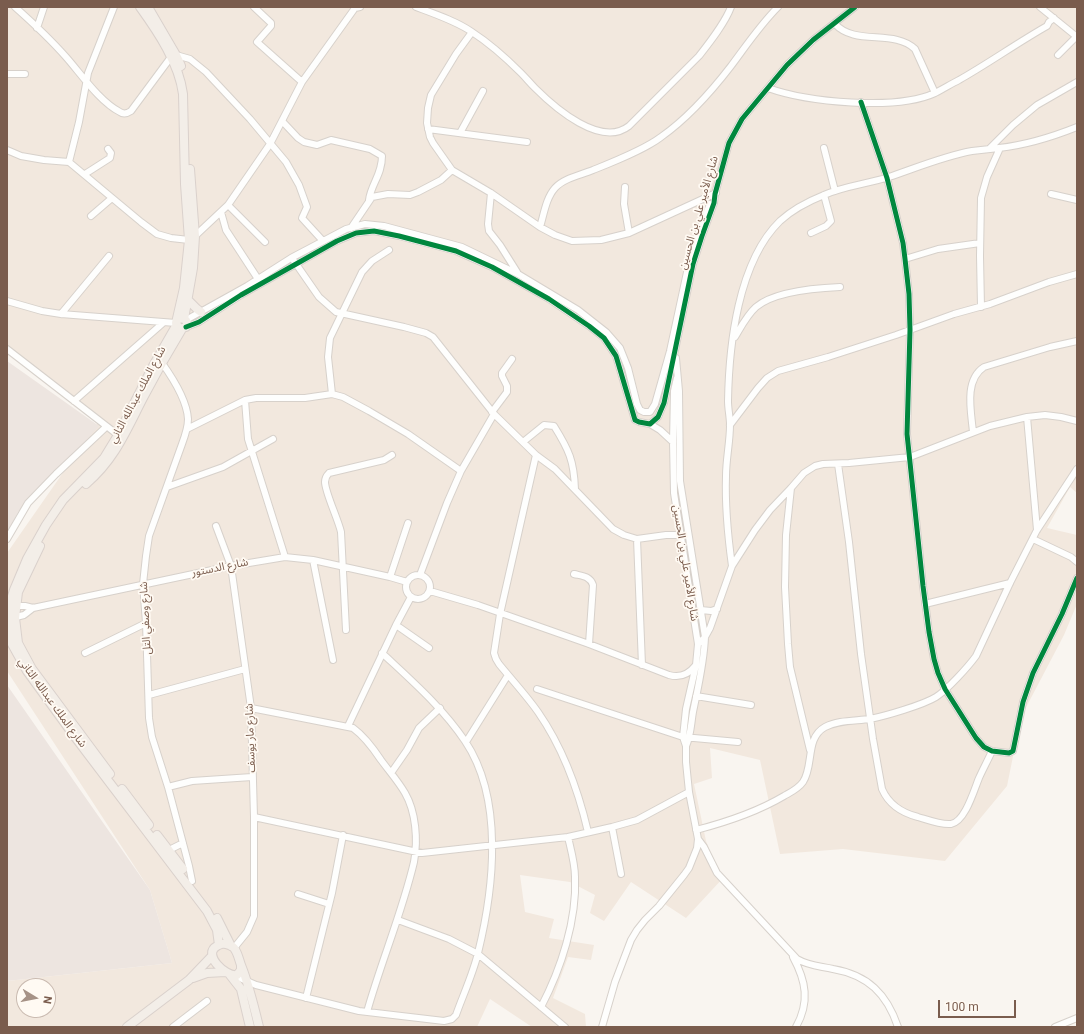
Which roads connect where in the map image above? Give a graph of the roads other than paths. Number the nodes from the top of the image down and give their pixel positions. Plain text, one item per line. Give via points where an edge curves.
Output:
1 (15, 7) edge
2 (44, 7) edge
3 (114, 7) edge
4 (254, 7) edge
5 (357, 7) edge
6 (416, 7) edge
7 (731, 7) edge
8 (778, 7) edge
9 (856, 7) edge
10 (1040, 7) edge
11 (146, 9) edge
12 (1054, 18) junction
13 (834, 24) junction
14 (37, 28) junction
15 (472, 32) junction
16 (1076, 37) edge
17 (1058, 55) dead end
18 (174, 56) junction
19 (190, 59) junction
20 (182, 70) junction
21 (7, 74) edge
22 (25, 74) dead end
23 (86, 81) junction
24 (302, 82) junction
25 (1077, 82) edge
26 (768, 88) junction
27 (483, 91) dead end
28 (935, 93) junction
29 (861, 102) junction
30 (282, 121) junction
31 (1077, 126) edge
32 (428, 129) junction
33 (460, 132) junction
34 (527, 142) dead end
35 (270, 144) junction
36 (108, 148) dead end
37 (824, 148) dead end
38 (1000, 148) junction
39 (989, 149) junction
40 (7, 150) edge
41 (69, 162) junction
42 (452, 170) junction
43 (85, 174) junction
44 (887, 178) junction
45 (625, 187) dead end
46 (835, 191) junction
47 (491, 193) junction
48 (715, 193) junction
49 (1051, 194) dead end
50 (824, 195) junction
51 (112, 198) junction
52 (369, 200) junction
53 (1077, 200) edge
54 (228, 205) junction
55 (221, 212) junction
56 (91, 216) dead end
57 (213, 220) junction
58 (540, 227) junction
59 (351, 228) junction
60 (226, 230) junction
61 (629, 233) junction
62 (812, 233) dead end
63 (192, 238) junction
64 (323, 241) junction
65 (265, 242) dead end
66 (980, 242) junction
67 (389, 250) dead end
68 (109, 256) dead end
69 (292, 258) junction
70 (905, 259) junction
71 (297, 264) junction
72 (518, 274) junction
73 (1077, 274) edge
74 (258, 279) junction
75 (532, 286) junction
76 (840, 287) dead end
77 (188, 300) junction
78 (7, 301) edge
79 (981, 306) junction
80 (201, 312) junction
81 (342, 313) junction
82 (61, 314) junction
83 (163, 323) junction
84 (181, 323) junction
85 (910, 330) junction
86 (733, 340) junction
87 (1077, 341) edge
88 (7, 349) edge
89 (672, 353) junction
90 (512, 359) dead end
91 (162, 363) junction
92 (677, 378) junction
93 (332, 394) junction
94 (245, 400) junction
95 (74, 401) junction
96 (493, 413) junction
97 (1027, 417) junction
98 (1077, 421) edge
99 (650, 424) junction
100 (730, 425) junction
101 (106, 427) junction
102 (187, 429) junction
103 (973, 432) junction
104 (118, 435) junction
105 (273, 439) dead end
106 (523, 442) junction
107 (672, 442) junction
108 (251, 451) junction
109 (392, 455) dead end
110 (536, 455) junction
111 (910, 457) junction
112 (838, 464) junction
113 (1077, 469) edge
114 (461, 471) junction
115 (167, 487) junction
116 (790, 488) junction
117 (575, 489) junction
118 (408, 523) dead end
119 (216, 526) dead end
120 (1037, 530) junction
121 (688, 535) junction
122 (680, 536) junction
123 (7, 539) edge
124 (637, 539) junction
125 (1033, 539) junction
126 (285, 556) junction
127 (313, 560) junction
128 (1077, 562) edge
129 (231, 566) junction
130 (732, 566) junction
131 (344, 567) junction
132 (574, 574) dead end
133 (420, 575) junction
134 (390, 577) junction
135 (1077, 578) edge
136 (407, 582) junction
137 (1010, 583) junction
138 (143, 584) junction
139 (430, 591) junction
140 (411, 597) junction
141 (925, 604) junction
142 (13, 606) junction
143 (33, 608) junction
144 (717, 609) junction
145 (701, 610) junction
146 (500, 614) junction
147 (12, 618) edge
148 (146, 623) junction
149 (396, 625) junction
150 (346, 630) dead end
151 (705, 637) junction
152 (589, 644) junction
153 (698, 644) junction
154 (429, 648) dead end
155 (85, 653) dead end
156 (382, 653) junction
157 (333, 660) dead end
158 (642, 665) junction
159 (696, 665) junction
160 (245, 669) junction
161 (508, 675) junction
162 (537, 689) dead end
163 (945, 689) junction
164 (148, 695) junction
165 (696, 696) junction
166 (751, 704) dead end
167 (251, 708) junction
168 (440, 708) junction
169 (870, 719) junction
170 (348, 726) junction
171 (686, 738) junction
172 (466, 742) junction
173 (738, 742) dead end
174 (810, 750) junction
175 (992, 751) junction
176 (391, 773) junction
177 (252, 777) junction
178 (168, 787) junction
179 (690, 792) junction
180 (254, 817) junction
181 (612, 827) junction
182 (696, 830) junction
183 (588, 832) junction
184 (343, 835) junction
185 (568, 837) junction
186 (698, 839) junction
187 (183, 843) junction
188 (493, 846) junction
189 (169, 850) junction
190 (416, 852) junction
191 (621, 874) dead end
192 (192, 881) junction
193 (298, 894) dead end
194 (329, 904) junction
195 (398, 920) junction
196 (219, 945) junction
197 (232, 947) junction
198 (790, 952) junction
199 (478, 954) junction
200 (212, 956) junction
201 (241, 966) junction
202 (229, 974) junction
203 (189, 980) junction
204 (248, 982) junction
205 (306, 998) junction
206 (206, 1000) dead end
207 (541, 1007) junction
208 (367, 1012) junction
209 (1077, 1018) edge
210 (127, 1027) edge
211 (173, 1027) edge
212 (250, 1027) edge
213 (259, 1027) edge
214 (565, 1027) edge
215 (602, 1027) edge
216 (796, 1027) edge
217 (898, 1027) edge
218 (1055, 1027) edge

1 - 14 street
2 - 14 street
3 - 23 street
4 - 24 street via 271,23 257,42
5 - 24 street
6 - 15 street
7 - 15 street via 699,56 633,122 624,130 613,133 598,131 567,116 510,62
8 - 58 street via 764,21 713,87 676,126 646,146 556,186 548,200
9 - 13 street, شارع الأمير علي بن الحسين
10 - 12 street
11 - 18 main road, شارع الملك عبدالله الثاني
12 - 16 street
12 - 28 street via 1047,26
13 - 26 street, شارع الأمير علي بن الحسين via 792,60
13 - 28 street via 846,32 911,45
14 - 23 street
15 - 32 street via 431,95 427,115
16 - 17 street
18 - 19 street
18 - 20 main road, شارع الملك عبدالله الثاني
18 - 23 street via 132,111 127,113 123,114 111,106
18 - 63 main road, شارع الملك عبدالله الثاني via 183,94 185,184
19 - 20 street
19 - 35 street via 216,81
20 - 63 main road, شارع الملك عبدالله الثاني via 188,104
21 - 22 street
23 - 41 street
24 - 30 street
25 - 39 street via 1037,105 1012,125
26 - 29 street via 809,98
26 - 48 street, شارع الأمير علي بن الحسين via 742,119 729,144
27 - 33 street
28 - 29 street via 894,102
29 - 44 street
30 - 35 street
30 - 52 street via 304,142 317,145 331,140 370,149 382,156 381,168
31 - 38 street via 1060,134
32 - 33 street
32 - 42 street via 433,143
33 - 34 street
35 - 54 street
35 - 64 street via 286,162 299,185 307,207 303,221
36 - 43 street via 112,153 110,158
37 - 46 street
38 - 39 street
38 - 66 street via 983,188
39 - 44 street via 953,156
40 - 41 street via 21,156
41 - 43 street
42 - 47 street
42 - 52 street via 441,180 410,195 383,194
43 - 51 street
44 - 46 street
44 - 70 street
45 - 61 street via 624,204
46 - 50 street
47 - 58 street
47 - 72 street via 489,231
48 - 61 street
48 - 89 street, شارع الأمير علي بن الحسين via 714,203 693,264
49 - 53 street
50 - 62 street via 831,221
50 - 86 street via 794,210 781,220 757,252 738,306
51 - 56 street
51 - 63 street via 157,234 171,238
52 - 59 street
54 - 55 street
54 - 65 street
55 - 57 street
55 - 60 street
57 - 60 street
57 - 63 street
58 - 61 street via 572,241 601,240
59 - 64 street
59 - 72 street via 375,224 406,231 462,247
60 - 74 street
63 - 77 main road, شارع الملك عبدالله الثاني via 193,268
63 - 84 main road, شارع الملك عبدالله الثاني
64 - 69 street
66 - 70 street via 938,249
66 - 79 street
67 - 81 street via 366,266
68 - 82 street
69 - 71 street
69 - 74 street
70 - 85 street
71 - 75 street via 337,241 356,233 374,231 456,251
71 - 81 street via 322,301 332,310
71 - 84 street via 199,322
72 - 75 street
73 - 79 street
74 - 80 street
75 - 89 street via 578,310 612,338 620,348 628,368 637,404 640,410 646,413 652,411
75 - 99 street via 604,338 618,361 633,416 639,422
76 - 86 street via 795,291 762,302 750,314
77 - 80 main road
77 - 84 main road, شارع الملك عبدالله الثاني
78 - 82 street
79 - 85 street
80 - 84 street
81 - 93 street via 328,347
81 - 96 street via 404,327 433,337
82 - 83 street
83 - 84 street
83 - 95 street
84 - 91 main road, شارع الملك عبدالله الثاني
84 - 104 main road, شارع الملك عبدالله الثاني via 152,366
85 - 100 street via 778,371 758,388
85 - 111 street via 906,415
86 - 100 street via 728,392
87 - 103 street via 979,370 973,380 971,391
88 - 95 street
89 - 92 street, شارع الأمير علي بن الحسين
89 - 99 street via 660,413
90 - 96 street via 502,373 507,392
91 - 102 street, شارع وصفي التل via 184,404 188,415
91 - 142 main road, شارع الملك عبدالله الثاني via 117,448 101,470 68,502 50,527
92 - 107 street, شارع الأمير علي بن الحسين
92 - 121 street, شارع الأمير علي بن الحسين via 680,481
93 - 94 street
93 - 114 street via 370,411
94 - 102 street
94 - 108 street
95 - 101 street
96 - 106 street
96 - 114 street
97 - 98 street via 1045,415
97 - 103 street
97 - 120 street
99 - 107 street
100 - 130 street via 726,476 728,538
101 - 104 street
101 - 123 street via 28,504
102 - 115 street, شارع وصفي التل
103 - 111 street
104 - 142 main road, شارع الملك عبدالله الثاني via 104,458 63,500 46,525 14,590
105 - 108 street
106 - 110 street
106 - 117 street via 544,424 554,426 567,447 574,470
107 - 122 street, شارع الأمير علي بن الحسين via 674,493
108 - 115 street via 222,467
108 - 126 street
109 - 131 street via 384,460 329,473 326,477 325,484 341,532
110 - 117 street
110 - 146 street
111 - 112 street
111 - 141 street
112 - 116 street via 815,466 804,473
112 - 169 street
113 - 120 street
114 - 133 street
115 - 138 street, شارع وصفي التل via 149,536
116 - 130 street via 770,510
116 - 174 street via 786,536 788,644 790,667
117 - 124 street via 613,529
118 - 134 street
119 - 129 street, شارع مار يوسف
120 - 125 street
121 - 122 street
121 - 145 street, شارع الأمير علي بن الحسين
122 - 124 street
122 - 153 street, شارع الأمير علي بن الحسين
124 - 158 street
125 - 128 street via 1071,556
125 - 137 street
126 - 127 street, شارع الدستور
126 - 129 street, شارع الدستور
127 - 131 street, شارع الدستور
127 - 157 street
129 - 138 street, شارع الدستور
129 - 160 street, شارع مار يوسف
130 - 144 street
131 - 134 street, شارع الدستور
131 - 150 street
132 - 152 street via 592,580
133 - 136 street via 410,578
133 - 139 street via 428,581
134 - 136 street, شارع الدستور
135 - 175 street via 1033,673 1023,702 1013,751
136 - 140 street via 407,590
137 - 141 street
137 - 163 street via 976,656
138 - 143 street, شارع الدستور
138 - 148 street, شارع وصفي التل
139 - 140 street via 422,599
139 - 146 street
140 - 149 street
141 - 163 street via 934,659
142 - 143 street, شارع الدستور
142 - 147 main road, شارع الملك عبدالله الثاني
143 - 147 street, شارع الدستور via 24,615
144 - 145 street
144 - 151 street
145 - 151 street, شارع الأمير علي بن الحسين
146 - 152 street
146 - 161 street via 494,653
147 - 189 main road, شارع الملك عبدالله الثاني via 18,643 32,669
147 - 196 main road, شارع الملك عبدالله الثاني via 12,644 22,662 72,733 207,911 217,930
148 - 155 street
148 - 164 street, شارع وصفي التل
149 - 154 street
149 - 156 street
151 - 153 street
151 - 165 street, شارع الأمير علي بن الحسين via 705,653
152 - 158 street
153 - 159 street, شارع الأمير علي بن الحسين
156 - 168 street
156 - 170 street
158 - 159 street via 674,676 686,676
159 - 171 street, شارع الأمير علي بن الحسين via 686,709
160 - 164 street
160 - 167 street, شارع مار يوسف
161 - 172 street
161 - 183 street via 538,713 565,760 579,797
162 - 171 street
163 - 169 street via 926,702
163 - 175 street via 976,738
164 - 178 street, شارع وصفي التل via 152,737
165 - 166 street
165 - 171 street, شارع الأمير علي بن الحسين
167 - 170 street
167 - 177 street, شارع مار يوسف
168 - 172 street
168 - 176 street via 419,728
169 - 174 street via 825,727 816,736
169 - 175 street via 882,789 886,799 906,814 937,822 952,824 958,821
170 - 176 street via 363,737
171 - 173 street
171 - 179 street, شارع الأمير علي بن الحسين
172 - 188 street via 480,773 486,795
174 - 182 street via 806,775 794,791 745,815
176 - 190 street via 405,793 413,813
177 - 178 street via 192,781
177 - 180 street, شارع مار يوسف
178 - 187 street, شارع وصفي التل
179 - 181 street via 637,820
179 - 182 street, شارع الأمير علي بن الحسين
180 - 184 street
180 - 197 street, شارع مار يوسف via 254,916 247,932
181 - 183 street
181 - 191 street
182 - 186 street, شارع الأمير علي بن الحسين
183 - 185 street
184 - 190 street
184 - 194 street
185 - 188 street
185 - 207 street via 575,875 574,900 566,947
186 - 198 street via 717,873
186 - 215 street, شارع الأمير علي بن الحسين via 694,858 684,875 631,940
187 - 189 street
187 - 192 street, شارع وصفي التل
188 - 190 street
188 - 199 street via 489,894
189 - 192 main road, شارع الملك عبدالله الثاني
190 - 195 street
192 - 197 main road, شارع الملك عبدالله الثاني via 218,920
193 - 194 street
194 - 205 street
195 - 199 street via 467,947
195 - 208 street
196 - 197 main road via 227,944
196 - 200 main road via 214,948
197 - 201 main road
198 - 216 street via 804,979 802,1013
198 - 217 street via 808,965 847,972 867,982 884,997
199 - 207 street
199 - 208 street via 456,1015 452,1019 444,1021
200 - 202 main road via 217,965
200 - 203 main road
201 - 202 main road via 240,973
201 - 204 main road
202 - 203 main road via 207,973
202 - 204 street
202 - 212 main road via 241,989
203 - 210 main road
204 - 205 street
204 - 213 main road
205 - 208 street
206 - 211 street
207 - 214 street
209 - 218 street

